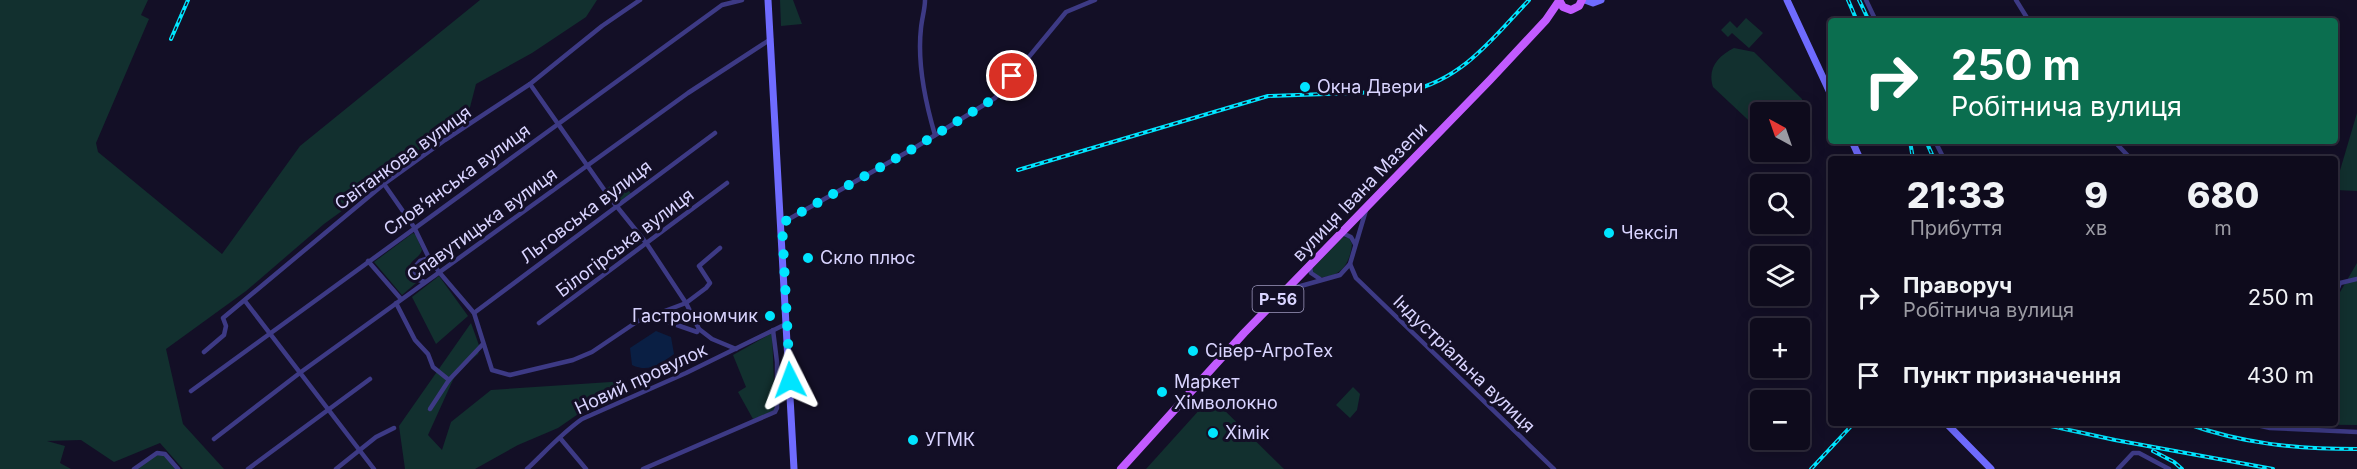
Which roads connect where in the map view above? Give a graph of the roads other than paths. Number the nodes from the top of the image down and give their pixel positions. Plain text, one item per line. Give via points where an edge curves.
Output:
1 (640, 0) edge
2 (742, 0) edge
3 (768, 0) edge
4 (925, 0) edge
5 (1095, 0) edge
6 (1559, 0) edge
7 (1583, 0) edge
8 (1601, 0) edge
9 (1787, 0) edge
10 (1866, 0) edge
11 (2016, 0) edge
12 (1564, 8) junction
13 (1549, 17) junction
14 (1875, 18) edge
15 (2027, 18) edge
16 (771, 39) junction
17 (530, 84) junction
18 (1828, 88) edge
19 (558, 123) junction
20 (715, 133) dead end
21 (935, 135) junction
22 (2117, 144) edge
23 (2128, 156) edge
24 (587, 166) junction
25 (727, 183) dead end
26 (384, 184) junction
27 (617, 207) junction
28 (1367, 207) junction
29 (782, 223) junction
30 (414, 227) junction
31 (1342, 233) junction
32 (647, 244) junction
33 (1355, 244) junction
34 (720, 248) dead end
35 (429, 258) junction
36 (368, 261) junction
37 (1350, 264) junction
38 (1310, 266) junction
39 (439, 272) junction
40 (1340, 275) junction
41 (1356, 278) junction
42 (2357, 279) edge
43 (1324, 280) junction
44 (425, 282) junction
45 (2338, 288) edge
46 (1287, 289) junction
47 (401, 299) junction
48 (245, 301) junction
49 (396, 303) junction
50 (686, 303) junction
51 (474, 313) junction
52 (651, 316) junction
53 (538, 323) dead end
54 (787, 323) junction
55 (699, 329) junction
56 (773, 330) junction
57 (270, 333) junction
58 (483, 345) junction
59 (736, 349) junction
60 (204, 352) dead end
61 (301, 372) junction
62 (370, 379) dead end
63 (449, 380) junction
64 (192, 391) dead end
65 (430, 409) dead end
66 (328, 410) junction
67 (1949, 426) edge
68 (2283, 426) edge
69 (394, 428) dead end
70 (2357, 432) edge
71 (560, 438) junction
72 (214, 440) dead end
73 (359, 450) junction
74 (134, 469) edge
75 (178, 469) edge
76 (248, 469) edge
77 (336, 469) edge
78 (374, 469) edge
79 (527, 469) edge
80 (586, 469) edge
81 (643, 469) edge
82 (794, 469) edge
83 (1121, 469) edge
84 (1554, 469) edge
85 (1991, 469) edge
86 (2118, 469) edge
87 (2169, 469) edge

1 - 17 street, Світанкова вулиця
2 - 19 street, Словʼянська вулиця via 722,5
3 - 16 main road
4 - 21 street via 921,62
5 - 21 street via 1066,12 995,98
6 - 12 main road, вулиця Івана Мазепи / Р-56
6 - 13 main road, вулиця Івана Мазепи / Р-56
7 - 8 main road
7 - 12 main road, вулиця Івана Мазепи / Р-56 via 1575,8
9 - 18 main road
10 - 14 street
11 - 15 street
12 - 13 main road, вулиця Івана Мазепи / Р-56
13 - 28 main road, вулиця Івана Мазепи / Р-56
16 - 24 street, Славутицька вулиця via 696,87
16 - 29 main road
17 - 19 street
17 - 26 street, Світанкова вулиця
19 - 24 street
19 - 30 street, Словʼянська вулиця
20 - 27 street, Льговська вулиця
21 - 29 street
22 - 23 street
24 - 27 street
24 - 39 street, Славутицька вулиця
25 - 32 street, Білогірська вулиця
26 - 30 street
26 - 48 street, Світанкова вулиця
27 - 32 street
27 - 51 street, Льговська вулиця
28 - 31 main road, вулиця Івана Мазепи / Р-56
28 - 33 street
29 - 54 main road
30 - 35 street
30 - 36 street, Словʼянська вулиця
31 - 33 street
31 - 38 main road, вулиця Івана Мазепи / Р-56
32 - 50 street
32 - 53 street, Білогірська вулиця
33 - 37 street
34 - 50 street via 699,266 710,283
35 - 39 street
35 - 44 street via 413,269 419,280
36 - 47 street
36 - 57 street, Словʼянська вулиця
37 - 40 street
37 - 41 street, Індустріальна вулиця
38 - 43 street via 1314,276
38 - 46 main road, вулиця Івана Мазепи / Р-56
39 - 44 street, Славутицька вулиця
39 - 51 street
40 - 41 street
40 - 43 street
41 - 84 street, Індустріальна вулиця
42 - 45 street via 2340,283
43 - 46 street
44 - 47 street, Славутицька вулиця
46 - 83 main road, вулиця Івана Мазепи / Р-56
47 - 49 street, Славутицька вулиця
48 - 57 street
48 - 60 street, Світанкова вулиця via 223,318 224,335
49 - 61 street, Славутицька вулиця
49 - 63 street via 433,367
50 - 52 street
50 - 55 street
51 - 58 street
52 - 55 street via 697,332
52 - 58 street via 573,360 510,375 492,370
54 - 56 street, Новий провулок
54 - 82 main road
55 - 59 street
56 - 59 street, Новий провулок
56 - 81 street via 777,362 775,412
57 - 61 street
57 - 64 street, Словʼянська вулиця
58 - 63 street
59 - 71 street, Новий провулок via 582,419
61 - 66 street
61 - 72 street, Славутицька вулиця
62 - 66 street
63 - 65 street
66 - 73 street
66 - 76 street
67 - 85 main road
68 - 70 street
69 - 73 street
71 - 79 street, Новий провулок
71 - 80 street
73 - 77 street
73 - 78 street
74 - 75 street via 157,453 165,454
86 - 87 street via 2133,453

